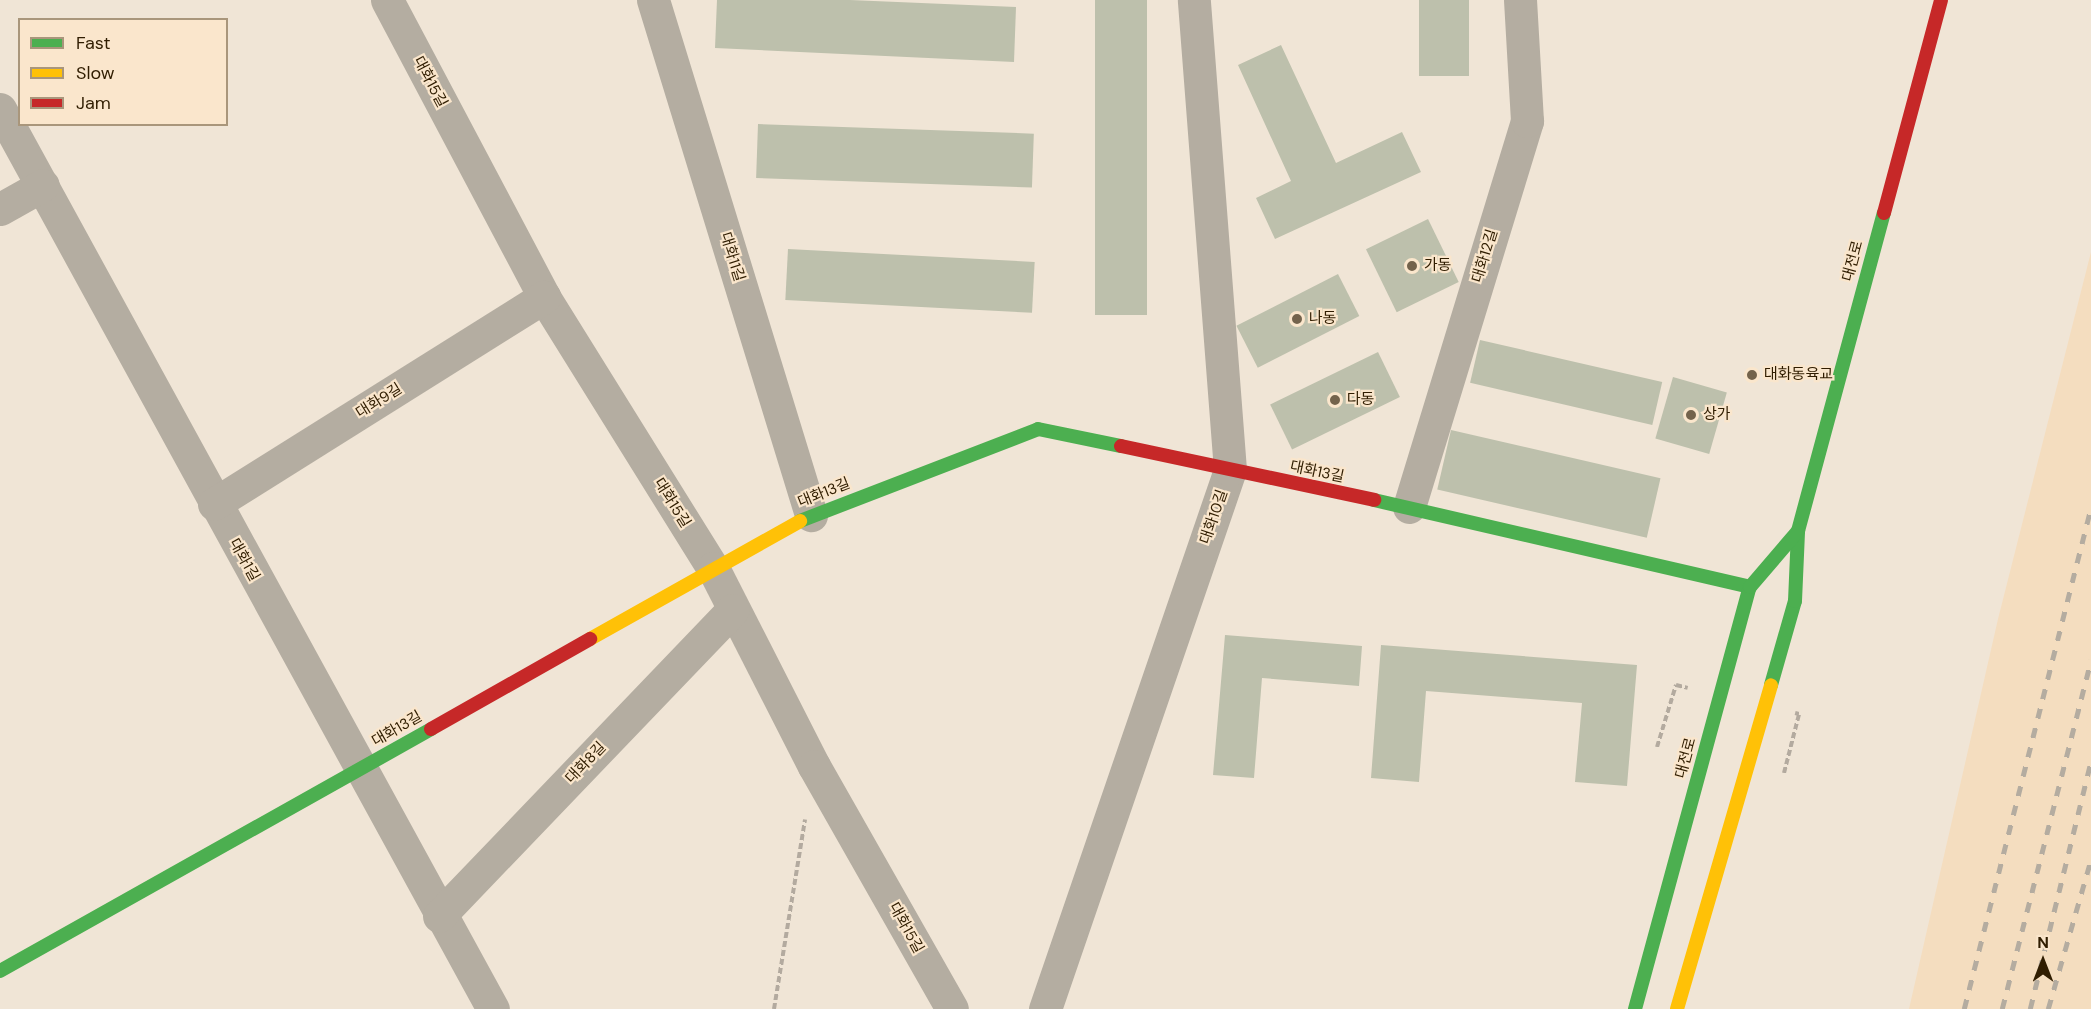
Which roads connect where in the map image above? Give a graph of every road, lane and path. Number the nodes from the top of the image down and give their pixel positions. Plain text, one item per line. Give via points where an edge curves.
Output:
1 (387, 0) edge
2 (653, 0) edge
3 (1194, 0) edge
4 (1520, 0) edge
5 (1941, 0) edge
6 (0, 109) edge
7 (43, 185) junction
8 (0, 209) edge
9 (544, 297) junction
10 (1230, 470) junction
11 (214, 504) junction
12 (1409, 507) junction
13 (811, 515) junction
14 (1798, 531) junction
15 (713, 568) junction
16 (1750, 586) junction
17 (732, 610) junction
18 (1676, 685) dead end
19 (1799, 714) dead end
20 (1657, 747) dead end
21 (814, 766) junction
22 (359, 769) junction
23 (1784, 773) dead end
24 (439, 916) junction
25 (0, 971) edge
26 (493, 1009) edge
27 (774, 1009) edge
28 (952, 1009) edge
29 (1045, 1009) edge
30 (1635, 1009) edge
31 (1677, 1009) edge

1 - 9 street, 대화15길
2 - 13 street, 대화11길
3 - 10 street, 대화10길
4 - 12 street, 대화12길 via 1527,121
5 - 14 street, 대전로
6 - 7 street, 대화1길
7 - 8 street
7 - 11 street, 대화1길
9 - 11 street, 대화9길
9 - 15 street, 대화15길
10 - 12 street, 대화13길
10 - 13 street, 대화13길 via 1038,429
10 - 29 street, 대화10길
11 - 22 street, 대화1길
12 - 16 street, 대화13길
13 - 15 street, 대화13길
14 - 16 street, 대전로
14 - 31 street, 대전로 via 1795,602
15 - 17 street, 대화15길
15 - 22 street, 대화13길
16 - 30 street, 대전로
17 - 21 street, 대화15길
17 - 24 street, 대화8길
18 - 20 path
19 - 23 path
21 - 27 path
21 - 28 street, 대화15길
22 - 24 street, 대화1길
22 - 25 street, 대화13길
24 - 26 street, 대화1길

